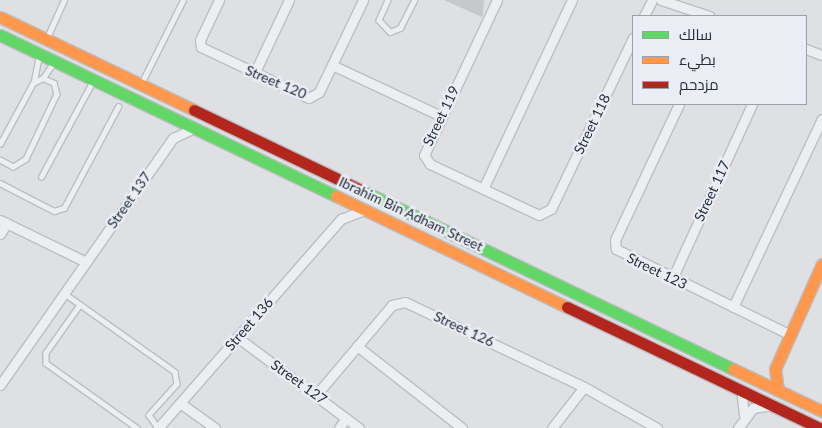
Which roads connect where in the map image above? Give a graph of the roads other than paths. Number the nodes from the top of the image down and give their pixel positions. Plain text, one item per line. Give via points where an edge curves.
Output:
1 (64, 0) edge
2 (183, 0) edge
3 (219, 0) edge
4 (289, 0) edge
5 (363, 0) edge
6 (388, 0) edge
7 (414, 0) edge
8 (498, 0) edge
9 (572, 0) edge
10 (652, 0) edge
11 (661, 0) edge
12 (644, 15) edge
13 (706, 15) edge
14 (0, 17) edge
15 (0, 35) edge
16 (46, 40) junction
17 (632, 40) edge
18 (807, 49) edge
19 (39, 54) junction
20 (822, 54) edge
21 (54, 62) junction
22 (332, 65) junction
23 (254, 74) junction
24 (44, 78) junction
25 (94, 80) junction
26 (33, 83) junction
27 (140, 85) junction
28 (680, 105) edge
29 (752, 105) edge
30 (118, 107) dead end
31 (441, 116) junction
32 (170, 117) junction
33 (822, 119) edge
34 (194, 128) junction
35 (173, 138) junction
36 (0, 144) edge
37 (0, 160) edge
38 (41, 176) dead end
39 (0, 182) edge
40 (483, 189) junction
41 (340, 199) junction
42 (551, 209) joint
43 (364, 210) junction
44 (340, 219) junction
45 (4, 221) edge
46 (0, 234) edge
47 (86, 262) junction
48 (822, 264) edge
49 (672, 279) junction
50 (551, 281) junction
51 (574, 292) junction
52 (64, 293) junction
53 (544, 297) junction
54 (80, 305) junction
55 (733, 307) junction
56 (567, 308) junction
57 (789, 334) junction
58 (237, 338) junction
59 (357, 346) junction
60 (775, 369) junction
61 (753, 378) junction
62 (0, 386) edge
63 (584, 387) junction
64 (741, 390) junction
65 (778, 390) junction
66 (316, 395) junction
67 (180, 403) junction
68 (771, 405) junction
69 (822, 411) edge
70 (744, 416) junction
71 (795, 416) junction
72 (346, 418) junction
73 (816, 427) edge
74 (137, 428) edge
75 (158, 428) edge
76 (215, 428) edge
77 (339, 428) edge
78 (359, 428) edge
79 (462, 428) edge
80 (552, 428) edge
81 (656, 428) edge
82 (738, 428) edge
83 (801, 428) edge

1 - 16 lane
2 - 27 lane
3 - 23 street, Street 120 via 200,40 204,50
4 - 23 street
5 - 22 street, Street 120
6 - 7 lane via 379,20 390,32 400,28
8 - 31 street, Street 119
9 - 40 street
10 - 12 street
11 - 13 street
14 - 16 street, Ibrahim Bin Adham Street
15 - 19 street, Ibrahim Bin Adham Street
16 - 27 street, Ibrahim Bin Adham Street
17 - 42 street, Street 118
18 - 20 street
19 - 21 street, Ibrahim Bin Adham Street
19 - 26 lane
21 - 24 lane
21 - 25 street, Ibrahim Bin Adham Street
22 - 23 street, Street 120 via 312,98
22 - 31 street
24 - 26 lane
24 - 37 lane via 54,83 57,94 26,159 13,167
25 - 32 street, Ibrahim Bin Adham Street
25 - 38 lane
26 - 36 lane
27 - 50 street, Ibrahim Bin Adham Street
28 - 49 street, Street 123 via 615,240 623,256
29 - 49 street, Street 117
30 - 39 lane via 64,208 54,211
31 - 40 street, Street 119 via 424,149 426,160
32 - 34 street, Ibrahim Bin Adham Street
32 - 35 street
33 - 55 street
34 - 35 street, Street 137
34 - 41 street, Ibrahim Bin Adham Street
35 - 47 street, Street 137
40 - 42 street, Street 119 via 539,215
41 - 43 street, Ibrahim Bin Adham Street
41 - 44 street
43 - 44 street, Street 136
43 - 53 street, Ibrahim Bin Adham Street
44 - 58 street, Street 136
45 - 46 street
45 - 47 street
47 - 52 street, Street 137
48 - 57 street
49 - 55 street, Street 123
50 - 51 street, Ibrahim Bin Adham Street
50 - 53 street via 552,292
51 - 56 street via 566,299
51 - 61 street, Ibrahim Bin Adham Street
52 - 54 lane
52 - 62 street, Street 137
53 - 56 street, Ibrahim Bin Adham Street
54 - 74 lane via 46,353 46,362
54 - 75 lane via 177,374 177,384 149,415
55 - 57 street, Street 123
56 - 64 street, Ibrahim Bin Adham Street
57 - 60 street
58 - 66 street, Street 127
58 - 67 street, Street 136
59 - 63 street, Street 126 via 392,305 405,302
59 - 66 street, Street 126
59 - 79 street
60 - 61 street
60 - 65 street
61 - 65 street, Ibrahim Bin Adham Street
63 - 80 street
63 - 81 street, Street 126
64 - 68 street, Ibrahim Bin Adham Street
64 - 70 street
65 - 69 street, Ibrahim Bin Adham Street
66 - 72 street, Street 127
67 - 75 street, Street 136
67 - 76 street
68 - 70 street via 759,406
68 - 71 street, Ibrahim Bin Adham Street
70 - 82 street
71 - 73 street, Ibrahim Bin Adham Street
71 - 83 street
72 - 77 street
72 - 78 street, Street 127

